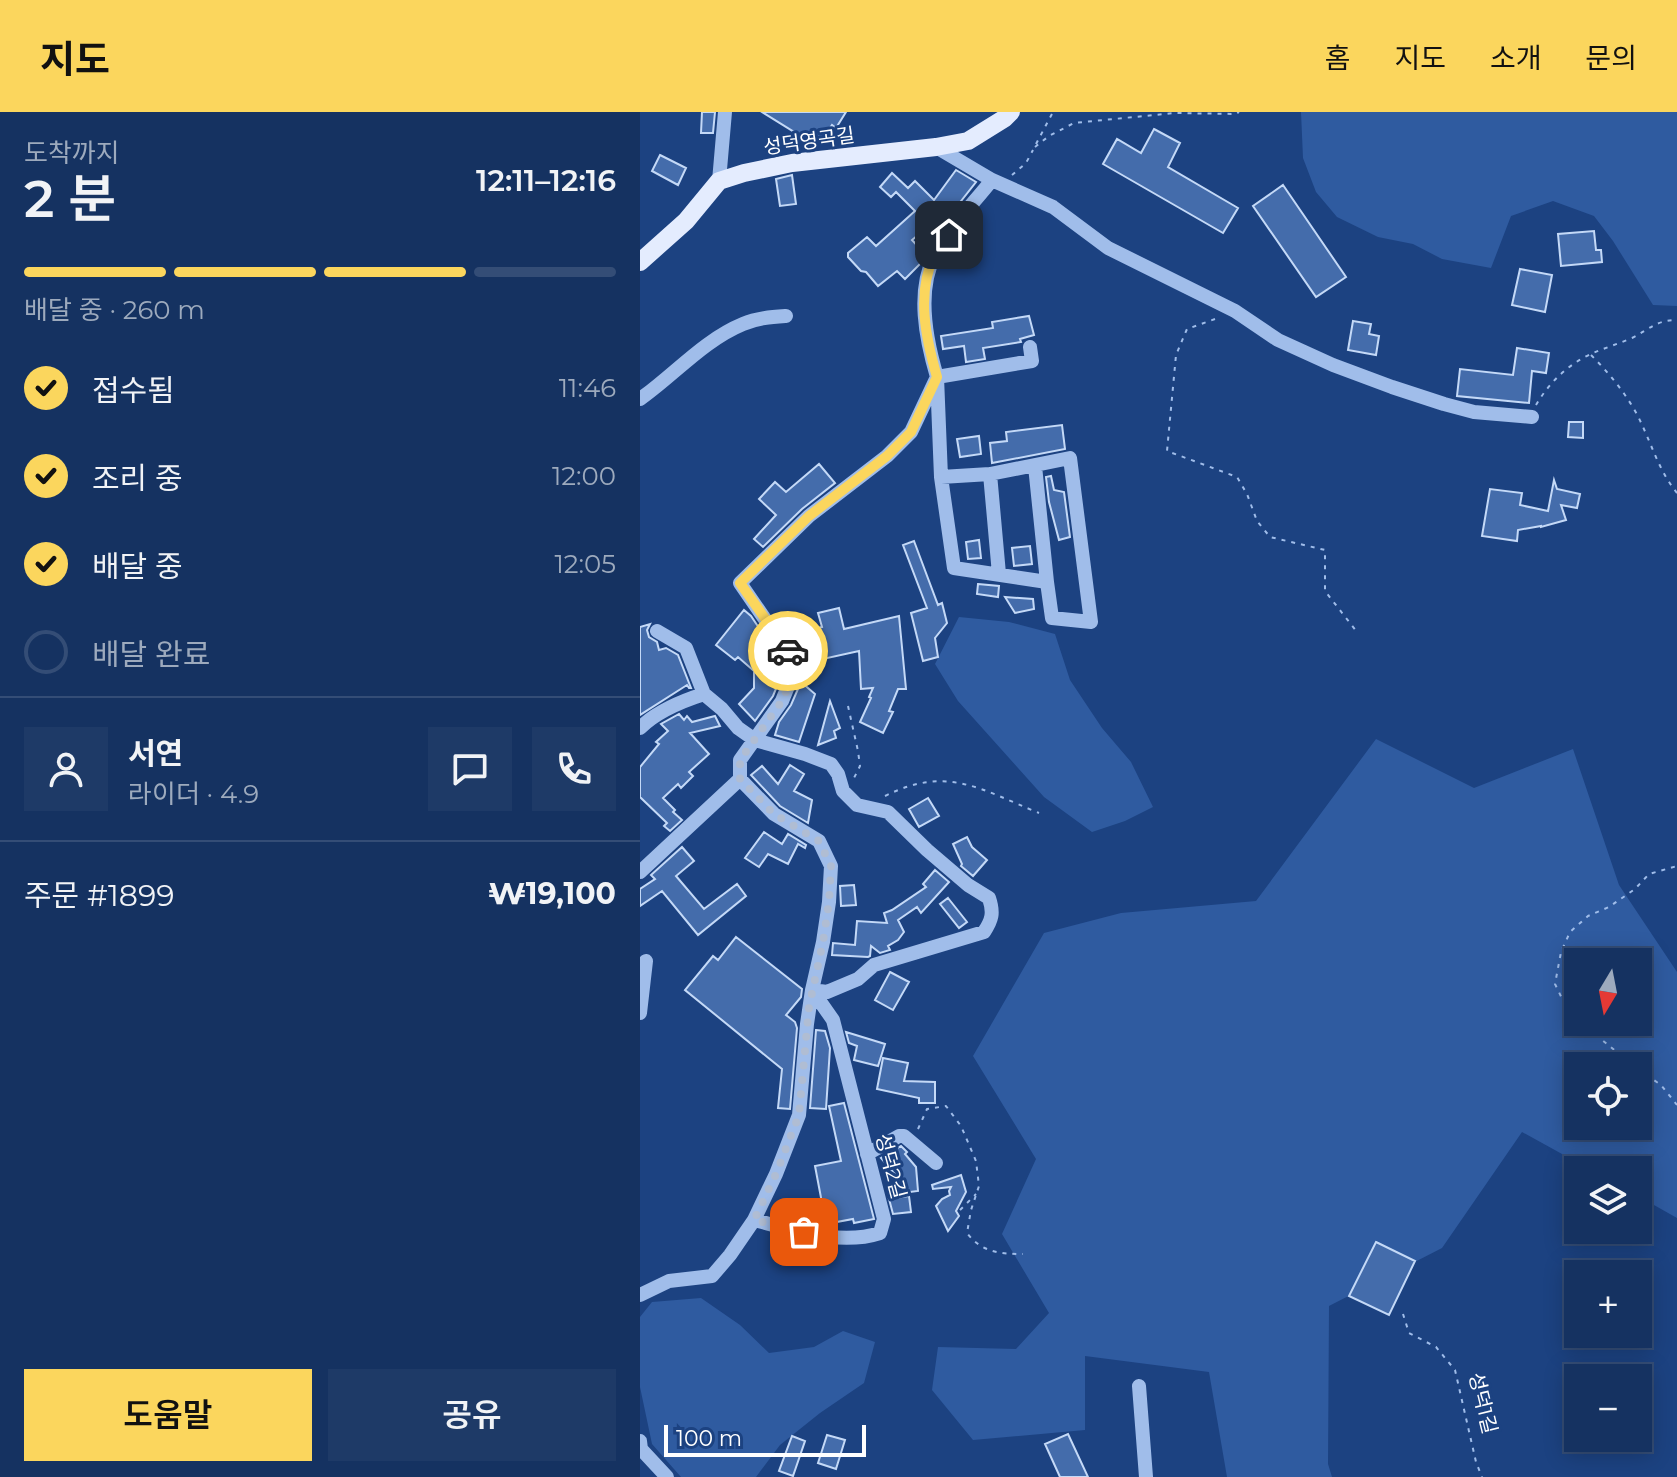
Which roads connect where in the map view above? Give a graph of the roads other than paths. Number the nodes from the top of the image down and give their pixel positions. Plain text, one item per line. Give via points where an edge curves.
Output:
1 (725, 112) edge
2 (1011, 112) edge
3 (936, 147) junction
4 (992, 180) junction
5 (719, 181) junction
6 (640, 262) edge
7 (786, 316) dead end
8 (1030, 347) dead end
9 (937, 377) junction
10 (640, 399) edge
11 (1532, 417) road end
12 (1035, 466) junction
13 (990, 474) junction
14 (941, 477) junction
15 (999, 574) junction
16 (1047, 582) junction
17 (657, 631) dead end
18 (704, 694) junction
19 (643, 720) edge
20 (755, 740) junction
21 (740, 779) junction
22 (640, 872) edge
23 (646, 961) dead end
24 (812, 990) junction
25 (640, 1013) edge
26 (867, 1154) junction
27 (936, 1163) dead end
28 (754, 1220) junction
29 (640, 1295) edge
30 (1139, 1386) dead end
31 (640, 1441) edge
32 (667, 1477) edge
33 (1146, 1477) edge

1 - 5 street
2 - 3 main road, 성덕영곡길 via 968,141
3 - 4 street
3 - 5 main road, 성덕영곡길 via 792,163
4 - 9 street via 934,257 926,285 924,317
4 - 11 street via 1053,207 1108,248 1333,365 1474,412
5 - 6 main road via 686,221
7 - 10 street via 743,324 717,338
8 - 9 street via 1032,361
9 - 14 street
9 - 20 street via 911,432 809,516 740,583 791,657 793,674
12 - 13 street
12 - 16 street
12 - 16 street via 1070,458 1091,622 1052,618
13 - 14 street
13 - 15 street
14 - 15 street via 954,568
15 - 16 street
17 - 18 street via 686,648
18 - 19 street
18 - 20 street
20 - 21 street via 740,760
20 - 24 street via 831,764 843,791 857,805 888,812 989,898 993,910 984,932 874,965 858,979 827,992
21 - 22 street
21 - 24 street via 774,814 819,841 831,866
23 - 25 street
24 - 26 street, 성덕2길 via 833,1020
24 - 28 street via 799,1115
26 - 27 street via 904,1136
26 - 28 street, 성덕2길 via 884,1219 880,1233 842,1238
28 - 29 street via 712,1276 669,1281
30 - 33 street
31 - 32 street

